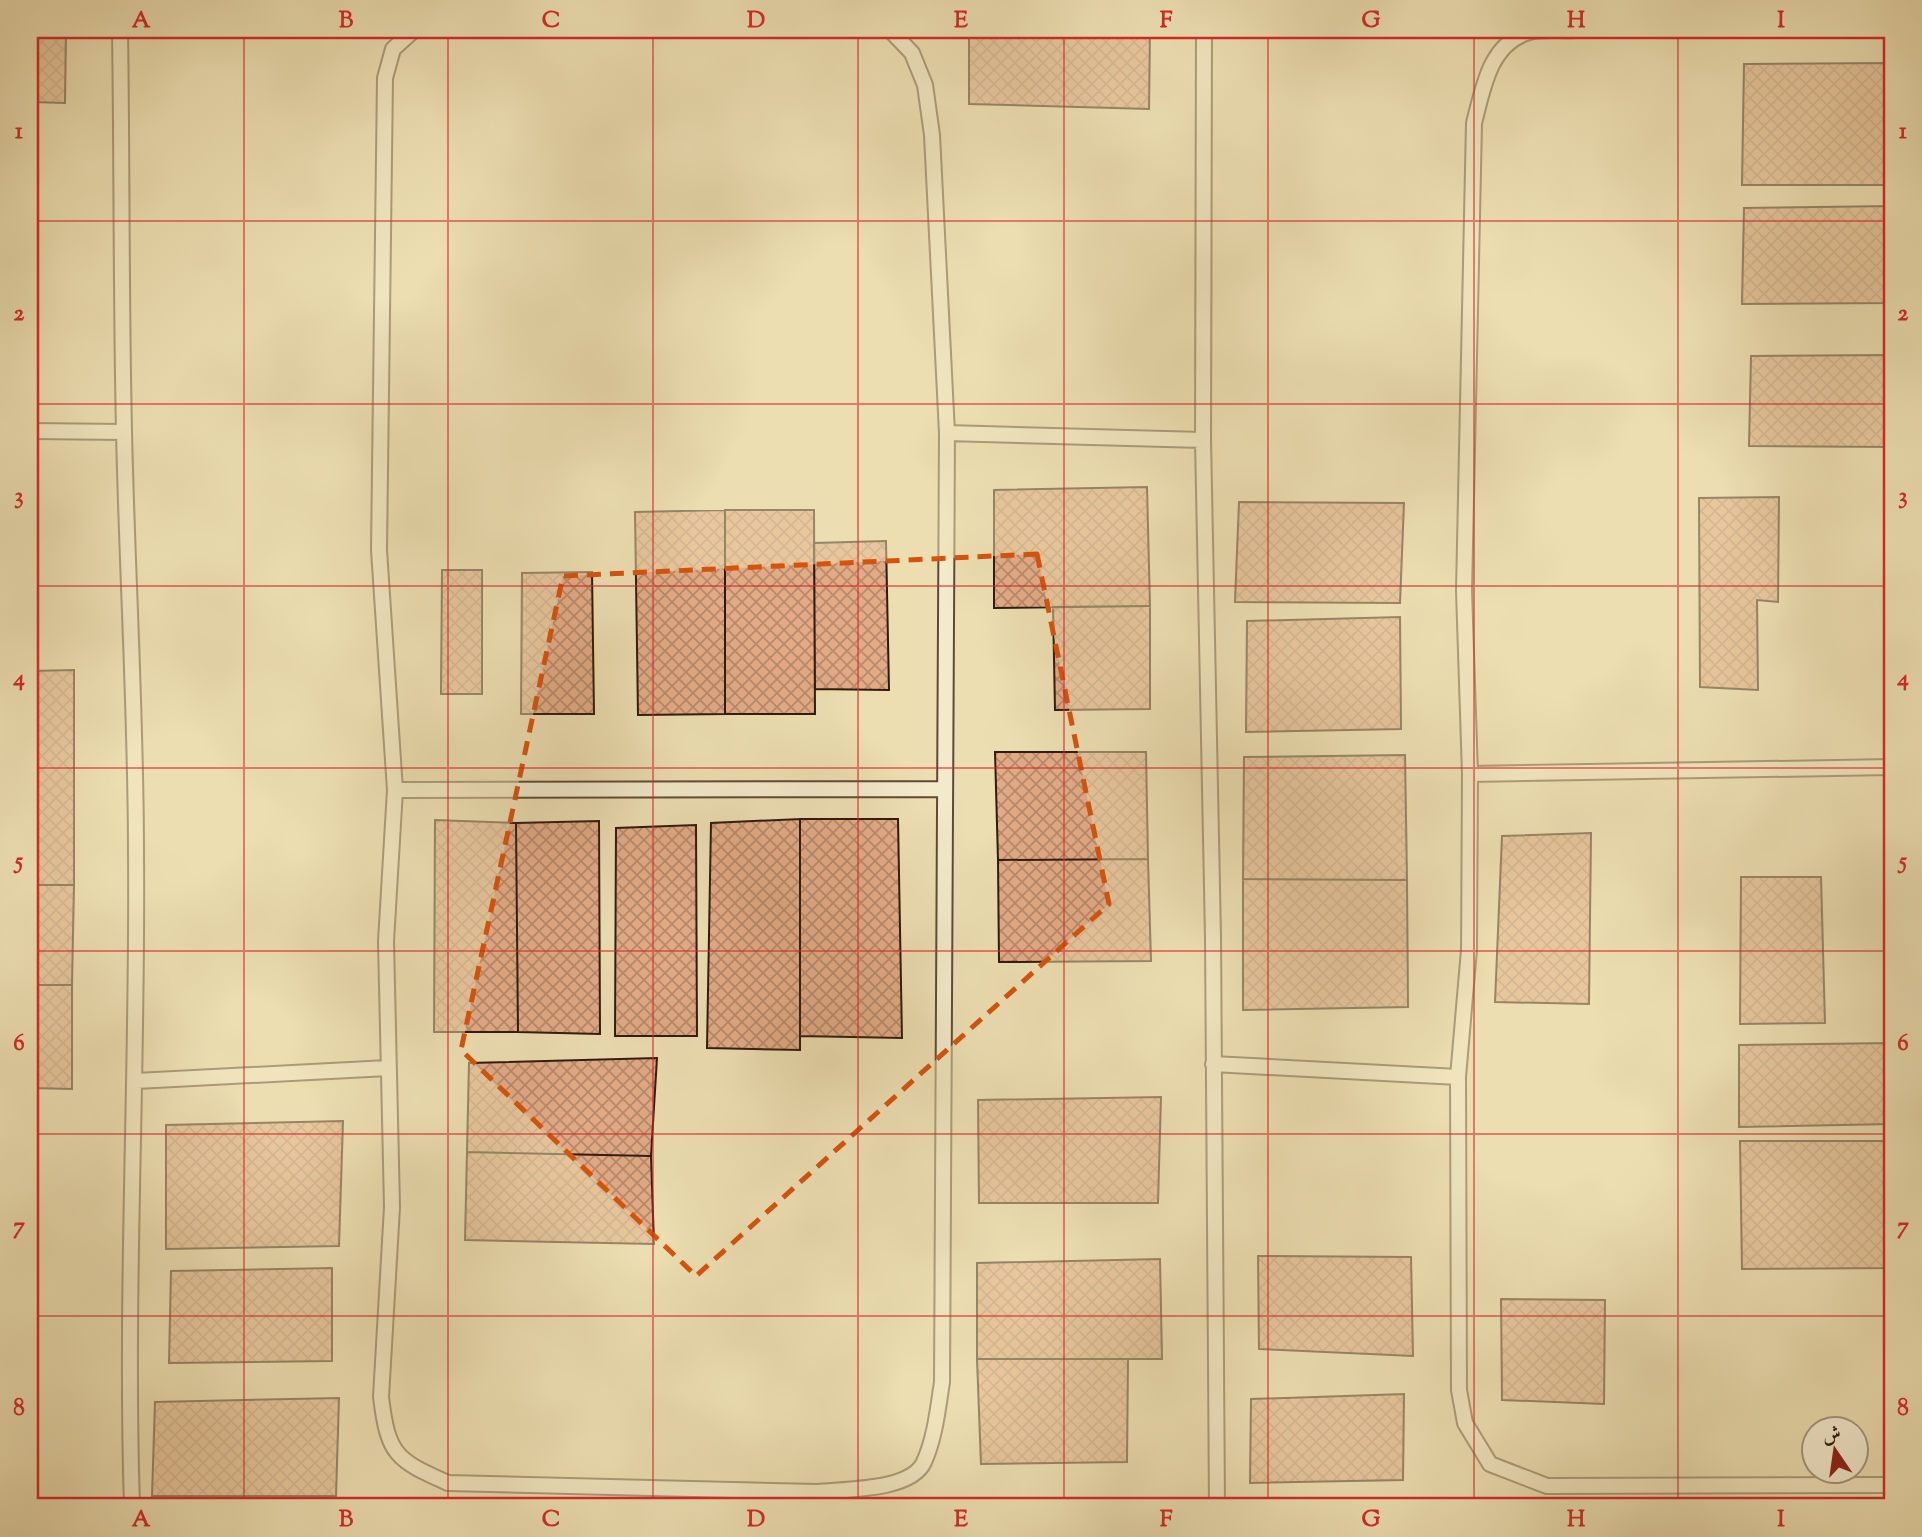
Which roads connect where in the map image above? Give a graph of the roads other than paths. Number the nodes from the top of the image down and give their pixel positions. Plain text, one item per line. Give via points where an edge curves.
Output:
1 (120, 30) edge
2 (414, 30) edge
3 (890, 30) edge
4 (1204, 30) edge
5 (1575, 30) edge
6 (30, 431) edge
7 (124, 432) junction
8 (947, 433) junction
9 (1203, 440) junction
10 (1892, 767) edge
11 (1470, 774) junction
12 (945, 789) junction
13 (395, 790) junction
14 (1213, 1064) junction
15 (388, 1068) junction
16 (1458, 1077) junction
17 (136, 1081) junction
18 (1892, 1485) edge
19 (132, 1507) edge
20 (1217, 1507) edge

1 - 7 lane
2 - 13 lane via 393,49 386,78 379,550
3 - 8 lane via 912,53 925,85 932,135
4 - 9 lane
5 - 11 lane via 1528,32 1508,42 1489,69 1474,122 1464,591
6 - 7 lane
7 - 17 lane via 133,670
8 - 9 lane
8 - 12 lane
9 - 14 lane
10 - 11 lane
11 - 16 lane via 1469,950
12 - 13 lane
12 - 15 lane via 942,1382 923,1464 909,1477 877,1487 817,1492 448,1483 410,1466 396,1454 385,1428 382,1397 392,1207
13 - 15 lane via 386,941
14 - 16 lane
14 - 20 lane
15 - 17 lane
16 - 18 lane via 1459,1390 1465,1423 1489,1464 1547,1486
17 - 19 lane via 128,1383

